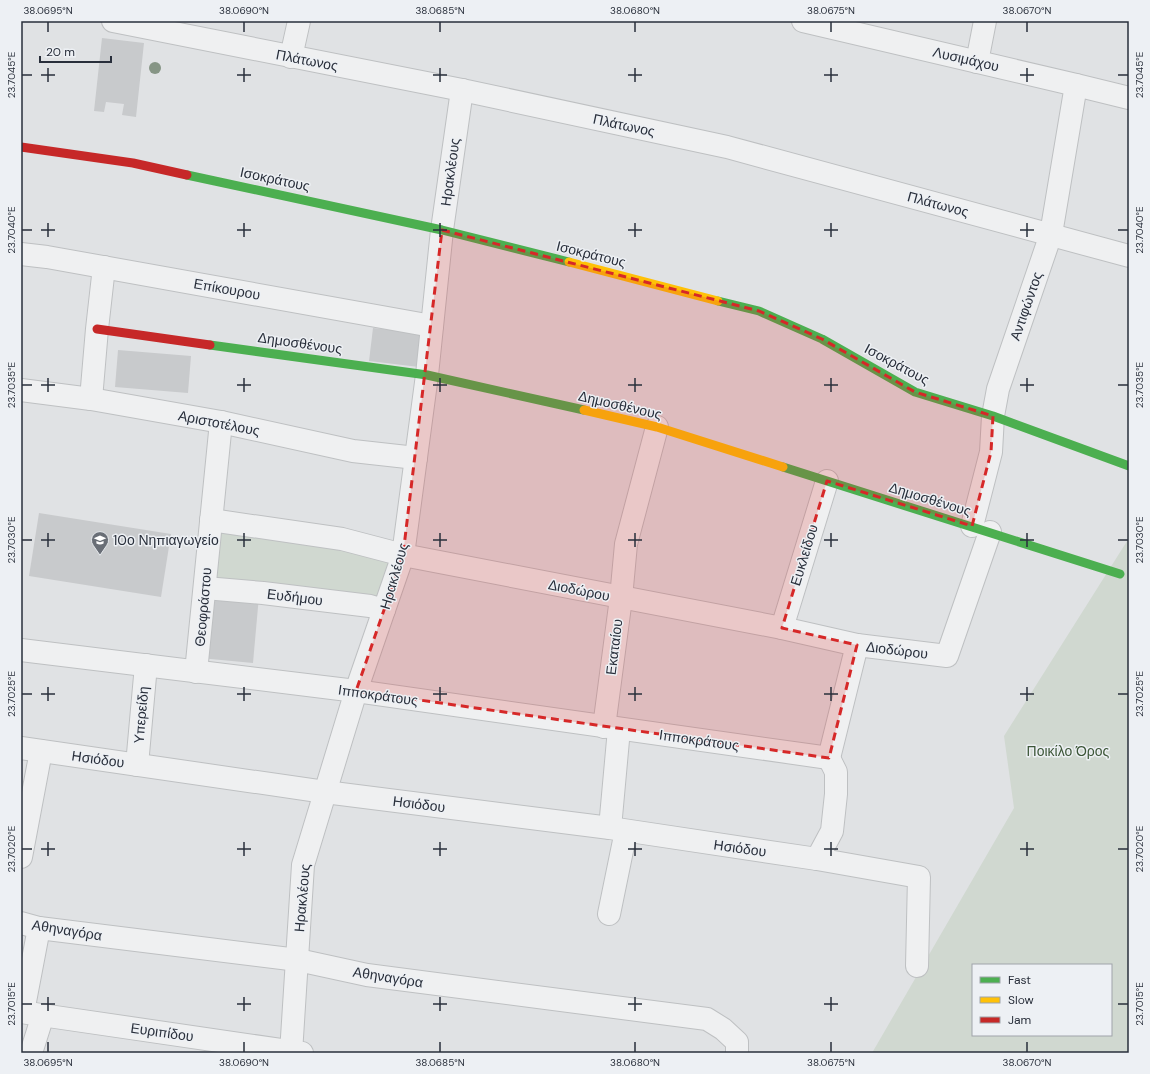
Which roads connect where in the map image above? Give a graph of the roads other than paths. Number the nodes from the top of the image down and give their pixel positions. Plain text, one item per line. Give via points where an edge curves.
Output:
1 (113, 21) edge
2 (299, 21) edge
3 (803, 21) edge
4 (985, 21) edge
5 (291, 57) junction
6 (977, 62) junction
7 (1076, 84) junction
8 (462, 90) junction
9 (1129, 98) edge
10 (21, 147) edge
11 (442, 230) junction
12 (1051, 234) junction
13 (21, 254) edge
14 (1129, 256) edge
15 (104, 267) junction
16 (432, 326) junction
17 (97, 329) junction
18 (427, 375) junction
19 (21, 390) edge
20 (91, 399) junction
21 (993, 416) junction
22 (221, 422) junction
23 (657, 427) junction
24 (416, 458) junction
25 (1129, 466) edge
26 (827, 481) junction
27 (211, 520) junction
28 (981, 529) junction
29 (403, 555) junction
30 (1120, 574) dead end
31 (205, 588) junction
32 (620, 598) junction
33 (384, 610) junction
34 (782, 628) junction
35 (857, 645) junction
36 (21, 650) edge
37 (947, 656) joint
38 (146, 665) junction
39 (196, 672) junction
40 (356, 691) junction
41 (612, 728) junction
42 (31, 749) edge
43 (829, 758) junction
44 (137, 765) junction
45 (324, 792) junction
46 (618, 829) junction
47 (21, 857) edge
48 (818, 859) junction
49 (609, 914) dead end
50 (30, 926) edge
51 (298, 960) junction
52 (917, 966) dead end
53 (29, 1013) edge
54 (295, 1052) edge
55 (31, 1053) edge
56 (737, 1053) edge

1 - 5 street, Πλάτωνος
2 - 5 street
3 - 6 street, Λυσιμάχου
4 - 6 street
5 - 8 street, Πλάτωνος
6 - 7 street, Λυσιμάχου
7 - 9 street, Λυσιμάχου
7 - 12 street, Αντιφώντος
8 - 11 street, Ηρακλέους
8 - 12 street, Πλάτωνος via 727,147
10 - 11 street, Ισοκράτους via 133,163
11 - 16 street, Ηρακλέους
11 - 21 street, Ισοκράτους via 759,311 822,339 915,392
12 - 14 street, Πλάτωνος
12 - 21 street, Αντιφώντος via 998,388
13 - 15 street, Επίκουρου
15 - 16 street, Επίκουρου
15 - 17 street
16 - 18 street, Ηρακλέους
17 - 18 street, Δημοσθένους
17 - 20 street
18 - 23 street, Δημοσθένους
18 - 24 street, Ηρακλέους
19 - 20 street, Αριστοτέλους
20 - 22 street, Αριστοτέλους
21 - 25 street, Ισοκράτους
21 - 28 street, Αντιφώντος
22 - 24 street, Αριστοτέλους via 353,451
22 - 27 street, Θεοφράστου
23 - 26 street, Δημοσθένους
23 - 32 street, Εκαταίου via 626,544
24 - 29 street, Ηρακλέους
26 - 28 street, Δημοσθένους
26 - 34 street, Ευκλείδου
27 - 29 street, Διοδώρου via 342,539
27 - 31 street, Θεοφράστου
28 - 30 street, Δημοσθένους
28 - 37 street, Αντιφώντος
29 - 32 street, Διοδώρου
29 - 33 street, Ηρακλέους
31 - 33 street, Ευδήμου via 370,606
31 - 39 street, Θεοφράστου
32 - 34 street, Διοδώρου
32 - 41 street, Εκαταίου
33 - 40 street, Ηρακλέους
34 - 35 street, Διοδώρου
35 - 37 street, Διοδώρου
35 - 43 street
36 - 38 street, Ιπποκράτους
38 - 39 street, Ιπποκράτους
38 - 44 street, Υπερείδη
39 - 40 street, Ιπποκράτους
40 - 41 street, Ιπποκράτους
40 - 45 street, Ηρακλέους
41 - 43 street, Ιπποκράτους
41 - 46 street, Εκαταίου
42 - 44 street, Ησιόδου
42 - 47 street
43 - 48 street via 836,772 832,831
44 - 45 street, Ησιόδου
45 - 46 street, Ησιόδου
45 - 51 street, Ηρακλέους via 303,865
46 - 48 street, Ησιόδου
46 - 49 street, Εκαταίου
48 - 52 street, Ησιόδου via 919,877
50 - 51 street, Αθηναγόρα
50 - 53 street
51 - 54 street, Ηρακλέους
51 - 56 street, Αθηναγόρα via 367,975 707,1019 737,1042
53 - 54 street, Ευριπίδου
53 - 55 street

